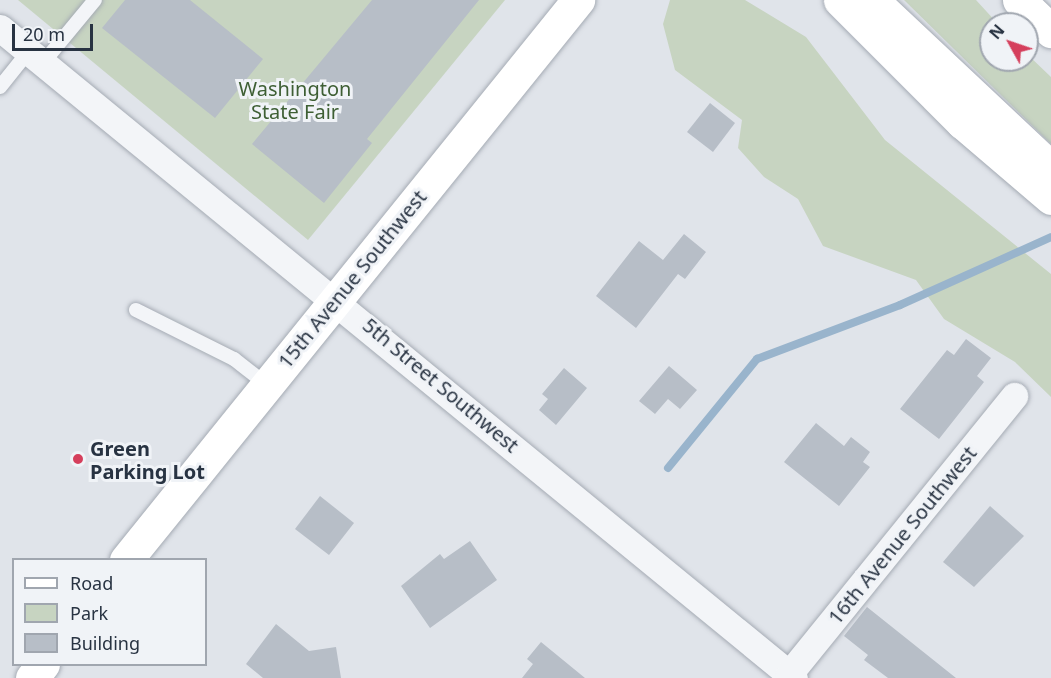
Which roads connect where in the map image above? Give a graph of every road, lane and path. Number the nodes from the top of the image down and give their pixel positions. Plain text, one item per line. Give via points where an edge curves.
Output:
1 (95, 0) edge
2 (578, 0) edge
3 (840, 0) edge
4 (872, 0) edge
5 (1019, 0) edge
6 (0, 28) edge
7 (1051, 31) edge
8 (35, 58) junction
9 (0, 87) edge
10 (1051, 168) edge
11 (1051, 198) edge
12 (336, 298) junction
13 (136, 310) dead end
14 (266, 384) junction
15 (1014, 396) dead end
16 (128, 558) edge
17 (41, 666) edge
18 (792, 676) edge
19 (32, 678) edge

1 - 8 lane
2 - 12 main road, 15th Avenue Southwest
3 - 11 main road via 962,122
4 - 10 main road
5 - 7 main road
6 - 8 street, 5th Street Southwest
8 - 9 lane
8 - 12 street, 5th Street Southwest
12 - 14 main road, 15th Avenue Southwest
12 - 18 street, 5th Street Southwest
13 - 14 lane via 234,359
14 - 16 main road, 15th Avenue Southwest
15 - 18 street, 16th Avenue Southwest
17 - 19 main road

